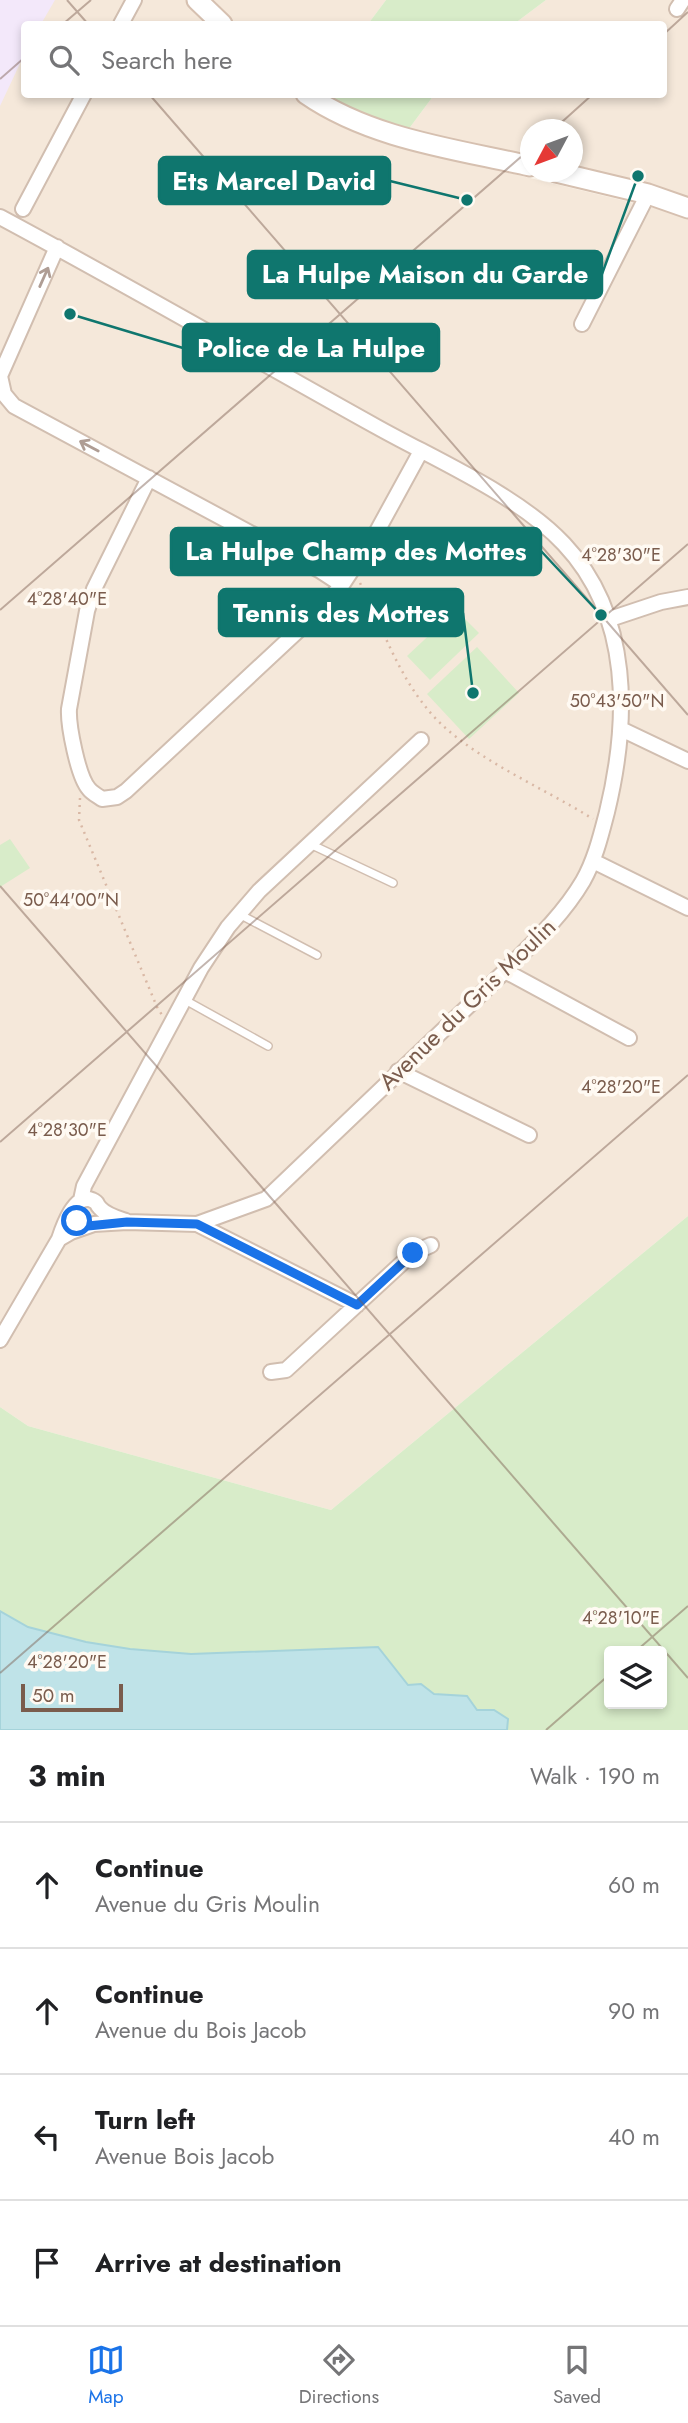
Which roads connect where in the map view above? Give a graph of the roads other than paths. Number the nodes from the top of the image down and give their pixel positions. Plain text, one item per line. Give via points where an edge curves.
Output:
1 (134, 0) edge
2 (197, 0) edge
3 (123, 21) edge
4 (219, 21) edge
5 (82, 98) edge
6 (313, 98) edge
7 (520, 164) edge
8 (583, 178) edge
9 (649, 194) junction
10 (688, 208) edge
11 (23, 209) dead end
12 (0, 217) edge
13 (57, 247) junction
14 (582, 324) dead end
15 (421, 451) junction
16 (149, 478) junction
17 (342, 585) junction
18 (688, 597) edge
19 (610, 619) junction
20 (621, 729) junction
21 (421, 740) dead end
22 (688, 761) edge
23 (310, 844) junction
24 (593, 861) junction
25 (394, 883) dead end
26 (688, 908) edge
27 (239, 914) junction
28 (317, 955) dead end
29 (505, 971) junction
30 (185, 1000) junction
31 (629, 1038) dead end
32 (268, 1046) dead end
33 (398, 1071) junction
34 (528, 1135) dead end
35 (88, 1205) junction
36 (127, 1222) junction
37 (197, 1224) junction
38 (91, 1225) junction
39 (59, 1239) junction
40 (431, 1245) dead end
41 (357, 1305) junction
42 (0, 1340) edge
43 (271, 1372) dead end

1 - 3 street
2 - 4 main road
5 - 11 street
6 - 7 main road via 362,124 404,138
8 - 9 main road
9 - 10 main road
9 - 14 street
12 - 13 street, Avenue du Gris Moulin
13 - 15 street, Avenue du Gris Moulin
16 -> 13 street via 14,406 4,394 0,376
15 - 17 street
15 - 19 street, Avenue du Gris Moulin via 535,517 565,545 592,582
16 - 17 street
16 - 17 street via 87,611 69,709 68,722 87,787 102,799 117,797 288,641
18 - 19 street
19 - 20 street, Avenue du Gris Moulin via 623,696
20 - 22 street
20 - 24 street, Avenue du Gris Moulin via 612,791
21 - 23 street
23 - 25 lane
23 - 27 street
24 - 26 street
24 - 29 street, Avenue du Gris Moulin via 582,883 543,933
27 - 28 lane
27 - 30 street
29 - 31 street
29 - 33 street, Avenue du Gris Moulin
30 - 32 lane
30 - 35 street via 84,1186
33 - 34 street
33 - 37 street, Avenue du Gris Moulin via 266,1199
35 - 36 street, Avenue du Gris Moulin
35 - 38 street via 98,1220
35 - 38 street via 77,1221
35 - 39 street via 64,1224
36 - 37 street, Avenue du Gris Moulin
36 - 38 street, Avenue du Gris Moulin
37 - 41 street
38 - 39 street, Avenue du Gris Moulin
39 - 42 street
40 - 41 street via 413,1253
41 - 43 street via 286,1370

